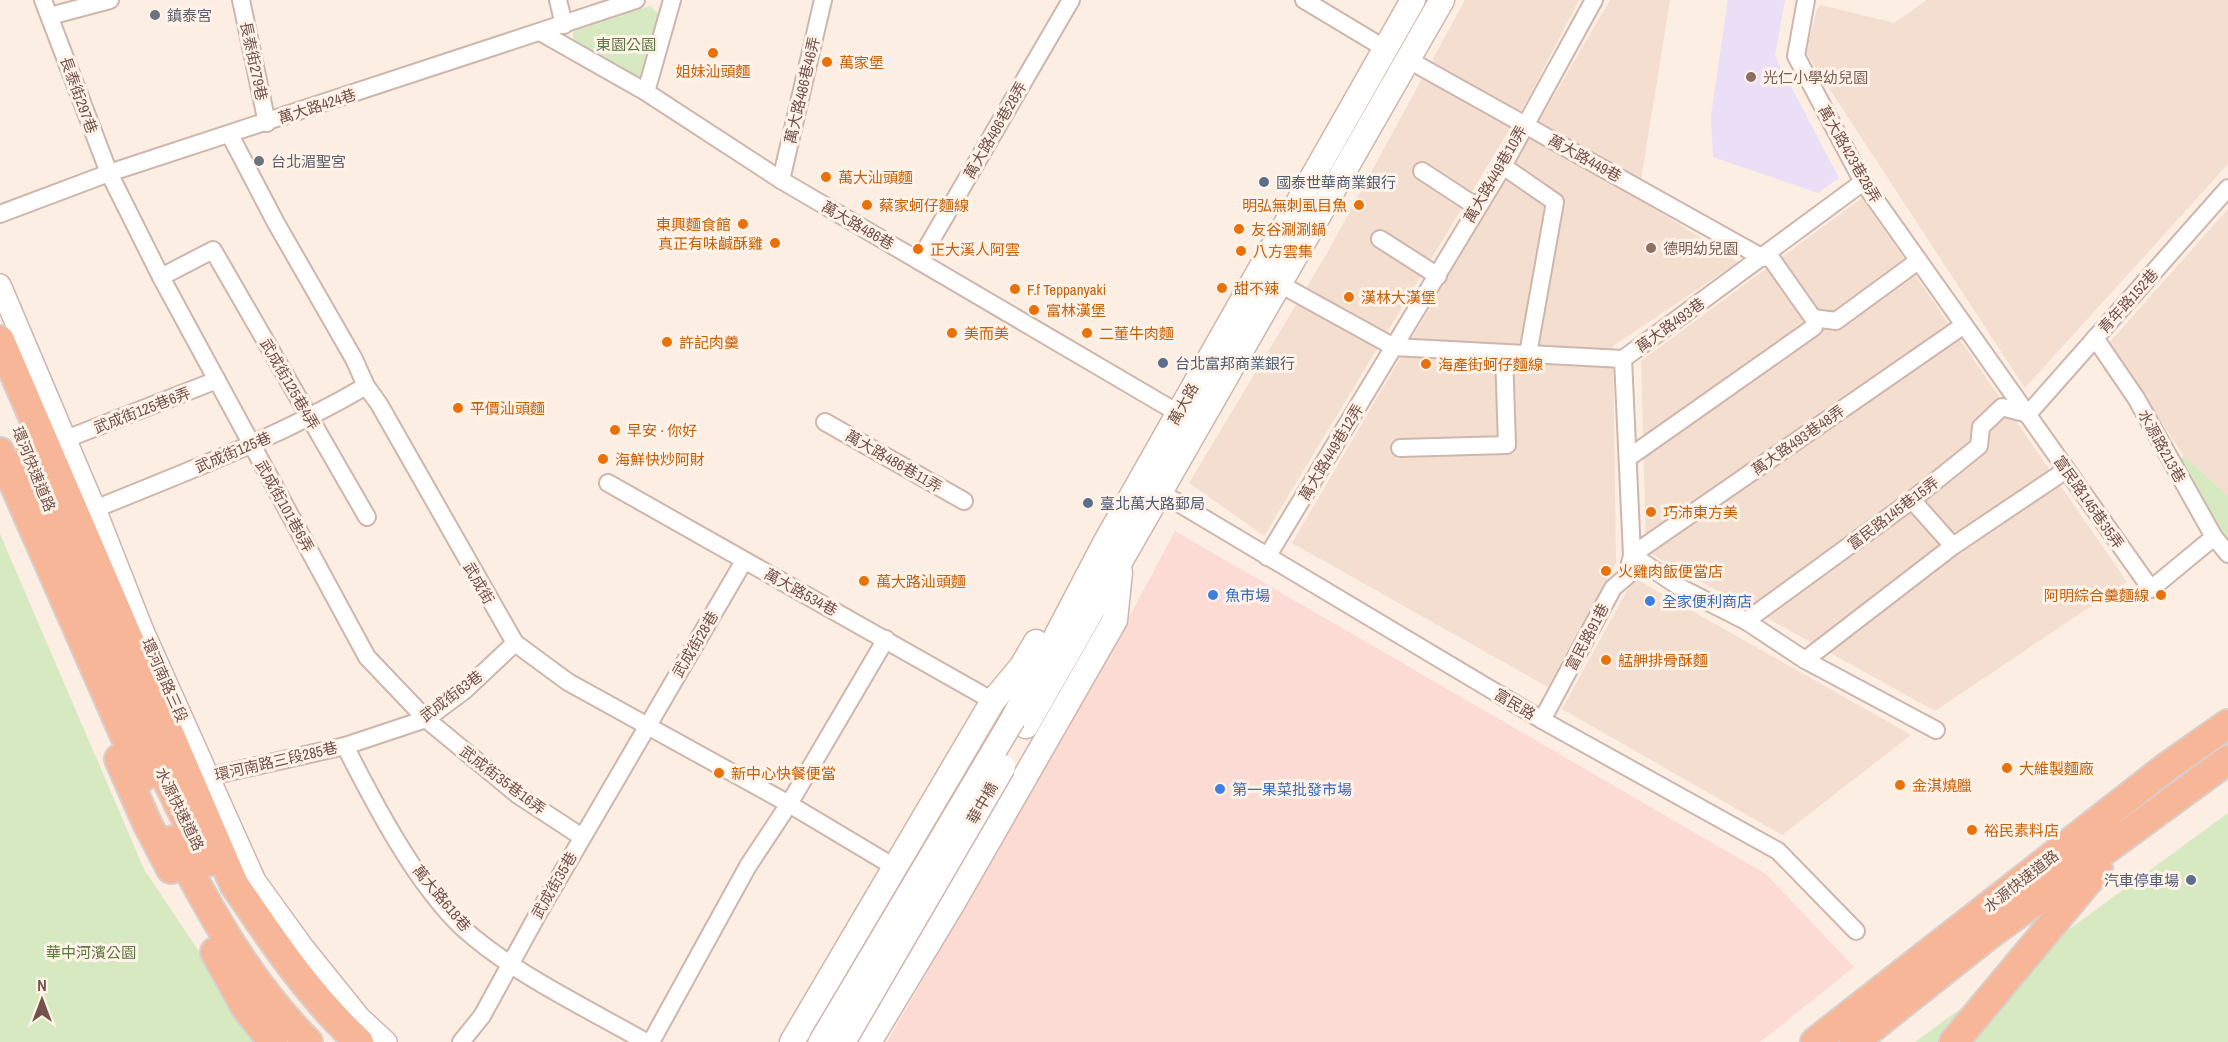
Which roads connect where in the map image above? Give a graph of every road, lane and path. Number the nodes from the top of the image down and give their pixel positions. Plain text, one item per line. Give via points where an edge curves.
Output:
1 (43, 0) edge
2 (110, 0) edge
3 (241, 0) edge
4 (558, 0) edge
5 (636, 0) edge
6 (672, 0) edge
7 (823, 0) edge
8 (1071, 0) edge
9 (1304, 0) edge
10 (1413, 0) edge
11 (1442, 0) edge
12 (1594, 0) edge
13 (1806, 0) edge
14 (50, 16) junction
15 (564, 24) junction
16 (542, 33) junction
17 (1384, 48) junction
18 (1407, 59) junction
19 (646, 92) junction
20 (267, 123) junction
21 (1524, 124) junction
22 (230, 135) junction
23 (1503, 166) junction
24 (1422, 171) dead end
25 (109, 173) junction
26 (781, 180) junction
27 (1863, 182) junction
28 (2228, 188) edge
29 (1477, 207) junction
30 (0, 214) edge
31 (1380, 240) dead end
32 (1765, 256) junction
33 (919, 261) junction
34 (1918, 261) junction
35 (1438, 276) junction
36 (161, 277) junction
37 (1278, 283) junction
38 (0, 285) edge
39 (1964, 325) junction
40 (1814, 327) dead end
41 (2095, 338) junction
42 (0, 340) edge
43 (1394, 347) junction
44 (1504, 353) junction
45 (1528, 354) junction
46 (1623, 359) junction
47 (217, 380) junction
48 (0, 386) edge
49 (366, 386) junction
50 (1178, 413) junction
51 (2028, 414) junction
52 (310, 419) junction
53 (825, 422) dead end
54 (66, 439) junction
55 (252, 445) junction
56 (1400, 448) dead end
57 (0, 452) edge
58 (1628, 458) junction
59 (2066, 470) junction
60 (0, 478) edge
61 (608, 483) dead end
62 (1160, 492) junction
63 (1912, 500) junction
64 (964, 501) dead end
65 (95, 509) junction
66 (367, 517) dead end
67 (2214, 537) junction
68 (1953, 546) junction
69 (2228, 554) edge
70 (1099, 555) junction
71 (1632, 555) junction
72 (59, 556) junction
73 (1267, 557) junction
74 (744, 561) junction
75 (1120, 564) junction
76 (1746, 621) junction
77 (886, 639) junction
78 (515, 644) junction
79 (1805, 660) junction
80 (993, 701) junction
81 (426, 719) junction
82 (1542, 720) junction
83 (1020, 723) junction
84 (646, 727) junction
85 (1936, 730) dead end
86 (2219, 730) edge
87 (345, 746) junction
88 (2228, 760) edge
89 (207, 777) junction
90 (789, 804) junction
91 (582, 837) junction
92 (2122, 840) junction
93 (896, 868) junction
94 (1856, 931) dead end
95 (512, 964) junction
96 (250, 974) junction
97 (273, 1042) edge
98 (287, 1042) edge
99 (308, 1042) edge
100 (334, 1042) edge
101 (358, 1042) edge
102 (386, 1042) edge
103 (461, 1042) edge
104 (646, 1042) edge
105 (651, 1042) edge
106 (792, 1042) edge
107 (821, 1042) edge
108 (843, 1042) edge
109 (869, 1042) edge
110 (1815, 1042) edge
111 (1854, 1042) edge
112 (1954, 1042) edge

1 - 14 street, 長泰街297巷
2 - 14 street
3 - 20 street, 長泰街279巷
4 - 15 street
5 - 15 street, 萬大路424巷
6 - 19 street
7 - 26 street, 萬大路486巷46弄
8 - 33 street, 萬大路486巷28弄
9 - 17 street
10 - 17 main road, 萬大路
11 - 18 main road, 萬大路
12 - 21 street, 萬大路449巷10弄
13 - 27 street, 萬大路423巷28弄 via 1796,56
14 - 25 street, 長泰街297巷
15 - 16 street, 萬大路424巷
16 - 19 street, 萬大路486巷
16 - 20 street, 萬大路424巷
17 - 50 main road, 萬大路
18 - 21 street, 萬大路449巷
18 - 37 main road, 萬大路
19 - 26 street, 萬大路486巷
20 - 22 street, 萬大路424巷
21 - 23 street, 萬大路449巷10弄
21 - 32 street, 萬大路449巷
22 - 25 street, 萬大路424巷
22 - 49 street, 武成街
23 - 29 street, 萬大路449巷10弄
23 - 45 street via 1555,202
24 - 29 street
25 - 30 street, 萬大路424巷
25 - 36 street
26 - 33 street, 萬大路486巷
27 - 32 street, 萬大路493巷
27 - 34 street, 萬大路423巷28弄
28 - 41 street, 青年路152巷
29 - 35 street, 萬大路449巷10弄
31 - 35 street
32 - 34 street via 1813,318 1836,321
32 - 46 street, 萬大路493巷
33 - 50 street, 萬大路486巷
34 - 39 street, 萬大路423巷28弄
35 - 43 street, 萬大路449巷10弄
36 - 47 street
36 - 52 street, 武成街125巷4弄 via 213,250
37 - 43 street, 萬大路493巷
37 - 62 main road, 萬大路
38 - 54 street, 環河南路三段
39 - 51 street, 富民路145巷35弄
39 - 71 street, 萬大路493巷48弄
40 - 58 street
41 - 51 street, 青年路152巷
41 - 67 street, 水源路213巷 via 2136,398
42 - 101 highway via 234,884 282,956
43 - 44 street, 萬大路493巷
43 - 73 street, 萬大路449巷12弄
44 - 45 street, 萬大路493巷
44 - 56 street via 1508,445
45 - 46 street, 萬大路493巷
46 - 58 street
47 - 54 street, 武成街125巷6弄
47 - 55 street
48 - 72 highway, 環河快速道路
49 - 52 street, 武成街125巷
49 - 78 street, 武成街
50 - 70 main road, 萬大路
51 - 59 street, 富民路145巷35弄
51 - 63 street, 富民路145巷15弄 via 2002,407 1981,426 1979,446
52 - 55 street, 武成街125巷
52 - 66 street, 武成街125巷4弄
53 - 64 street, 萬大路486巷11弄
54 - 65 street, 環河南路三段
55 - 65 street, 武成街125巷
55 - 81 street, 武成街101巷6弄 via 367,657
57 - 72 highway, 環河快速道路
58 - 71 street
59 - 67 street, 富民路145巷35弄 via 2151,590
59 - 68 street
60 - 97 highway via 147,823 246,1008
61 - 74 street, 萬大路534巷
62 - 73 street, 富民路
62 - 75 main road, 萬大路
63 - 68 street
63 - 76 street, 富民路145巷15弄
65 - 89 street, 環河南路三段
67 - 69 street, 水源路213巷
68 - 79 street
70 - 80 main road via 1060,600 1022,666
70 - 83 main road, 萬大路
71 - 76 street via 1681,588
71 - 82 street, 富民路91巷 via 1627,576 1613,588
72 - 96 highway, 水源快速道路 via 121,732 198,889
72 - 100 highway, 水源快速道路 via 182,817 225,896 266,963
73 - 82 street, 富民路
74 - 77 street, 萬大路534巷
74 - 84 street, 武成街28巷
75 - 83 main road, 華中橋
75 - 109 main road via 1115,620
76 - 79 street
77 - 80 street, 萬大路534巷
77 - 90 street
78 - 81 street, 武成街63巷
78 - 84 street, 武成街 via 568,682
79 - 85 street
80 - 93 main road
81 - 87 street, 武成街63巷
81 - 91 street, 武成街35巷16弄 via 518,795
82 - 94 street, 富民路 via 1778,850
83 - 107 main road, 華中橋, bridge
83 - 108 main road, 華中橋, bridge
84 - 90 street, 武成街
84 - 91 street, 武成街35巷
86 - 110 highway, 水源快速道路
87 - 89 street, 環河南路三段285巷
87 - 95 street, 萬大路618巷 via 377,808 434,893 464,928
88 - 92 highway, 水源快速道路
89 - 102 street, 環河南路三段 via 255,881 306,952 360,1018
90 - 93 street, 武成街
90 - 105 street via 748,866
91 - 95 street, 武成街35巷
92 - 111 highway, 水源快速道路 via 1986,937
92 - 112 highway
93 - 106 main road
95 - 103 street, 武成街35巷 via 482,1016
95 - 104 street, 萬大路618巷
96 - 98 highway
96 - 99 highway, 水源快速道路

